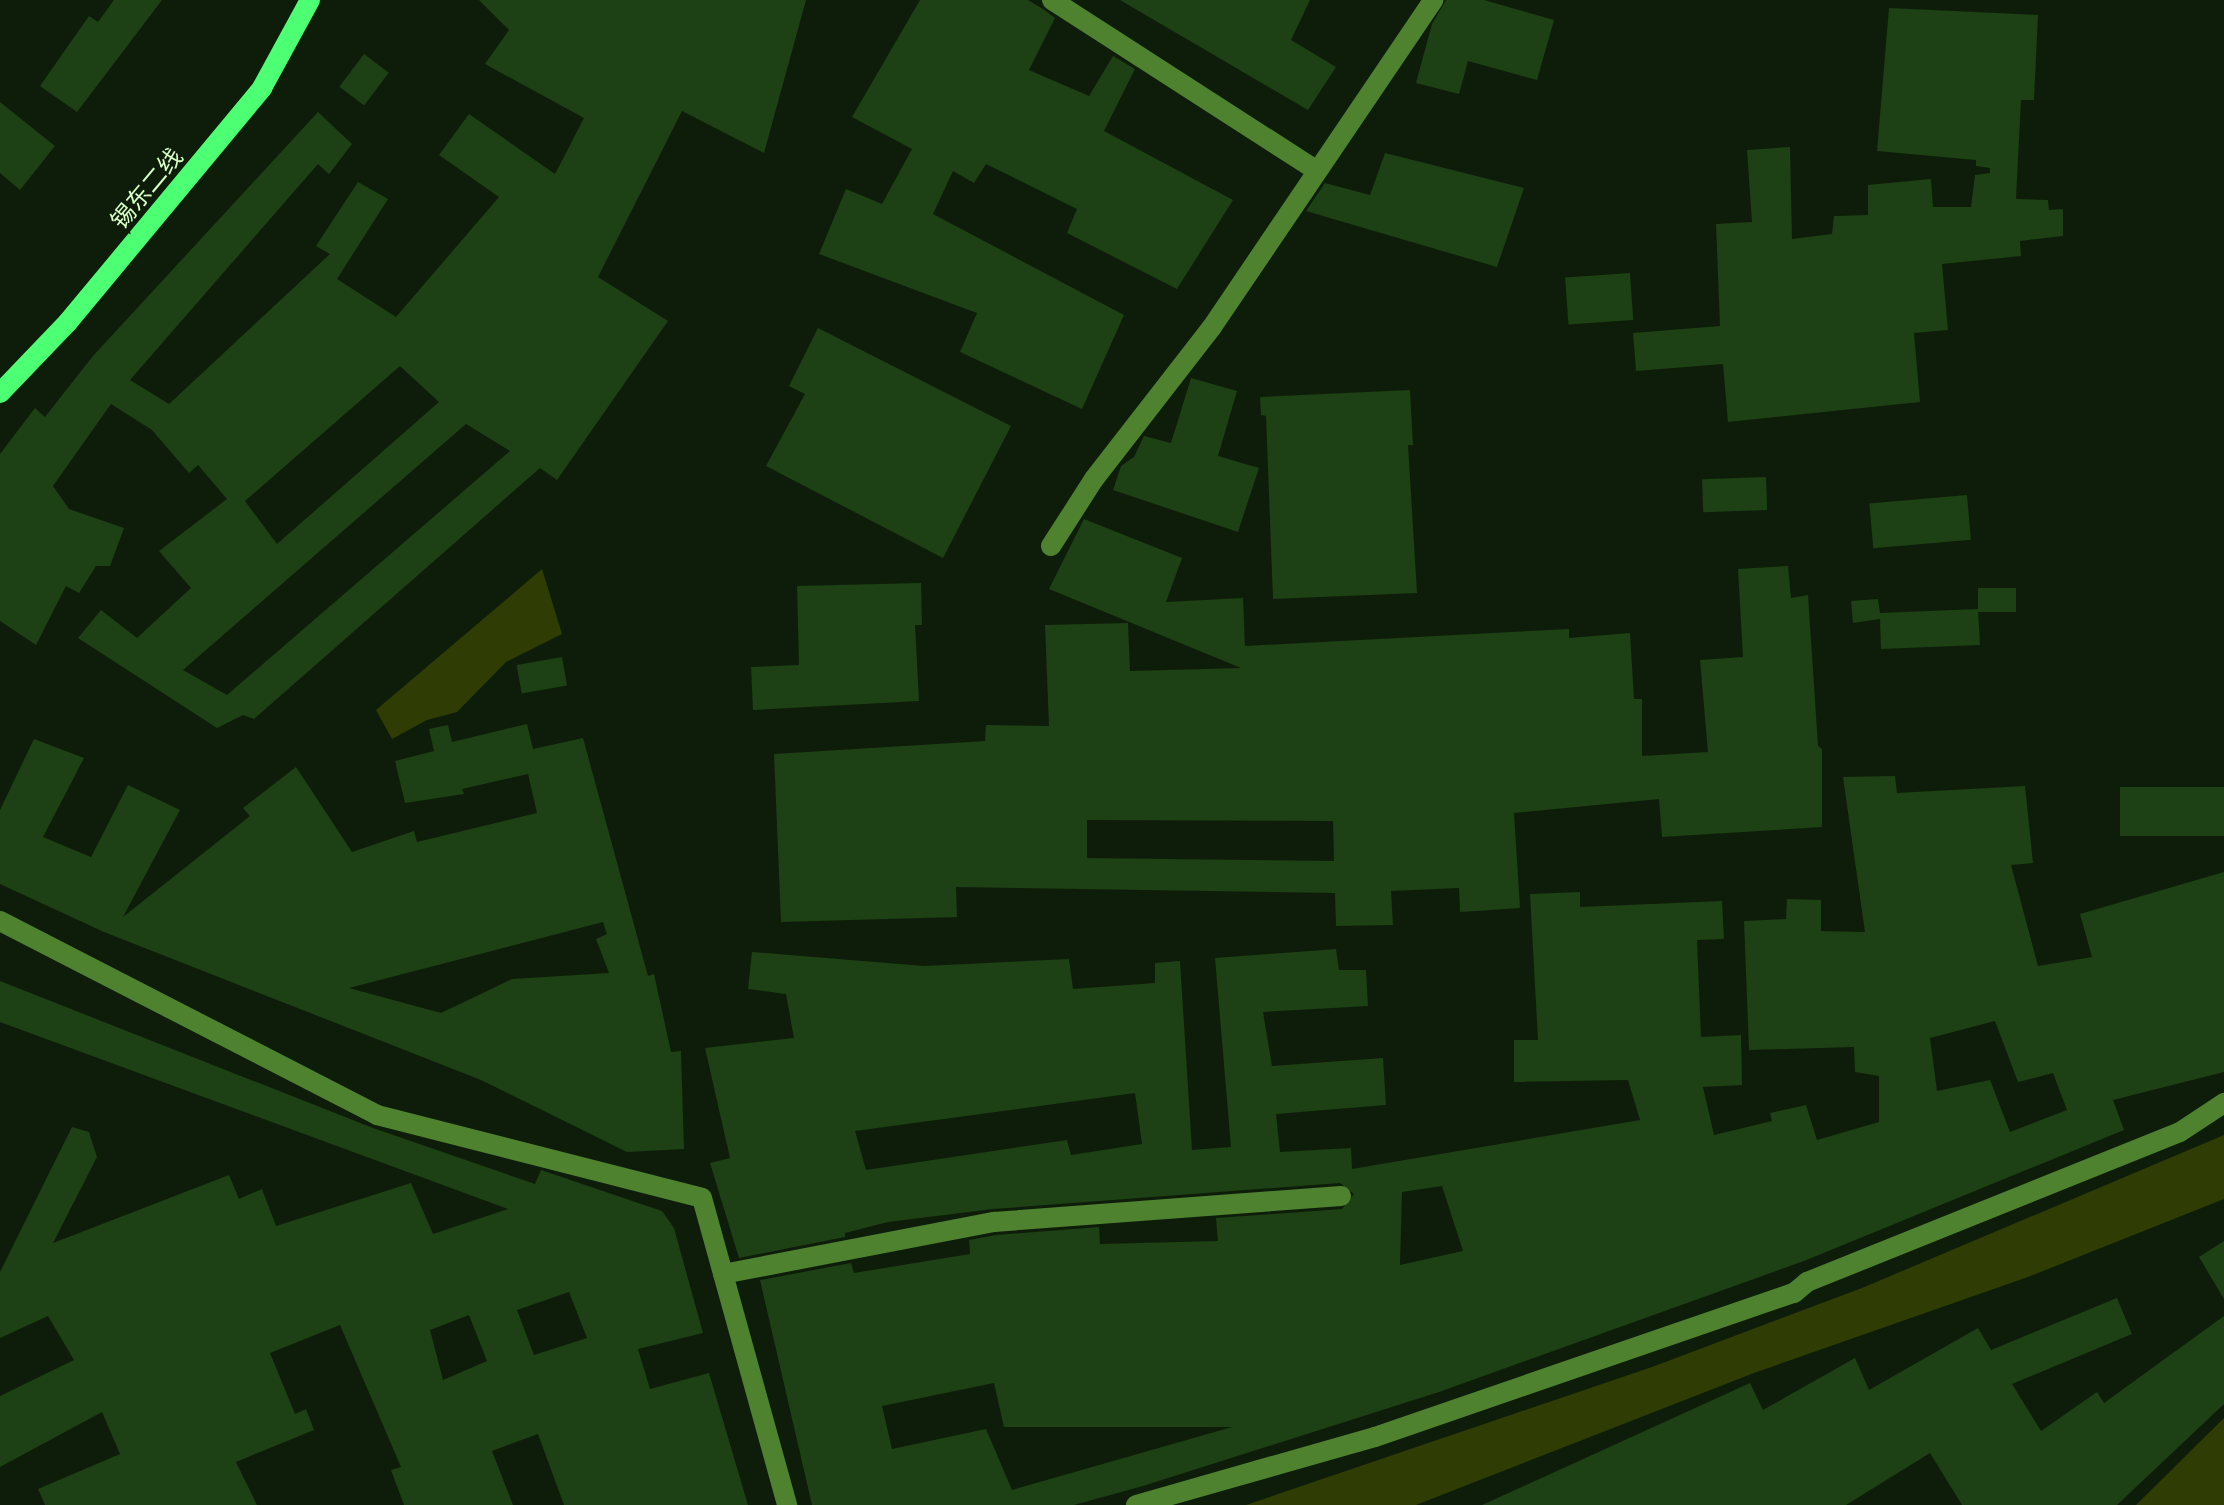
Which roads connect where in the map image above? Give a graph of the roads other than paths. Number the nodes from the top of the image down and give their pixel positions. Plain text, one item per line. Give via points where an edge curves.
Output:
1 (310, 0) edge
2 (1052, 0) edge
3 (1433, 0) edge
4 (1317, 171) junction
5 (0, 393) edge
6 (1051, 546) dead end
7 (0, 921) edge
8 (2224, 1103) edge
9 (1341, 1196) dead end
10 (723, 1274) junction
11 (787, 1505) edge
12 (1136, 1505) edge

1 - 5 main road, 锡东二线 via 262,88 68,322
2 - 4 street
3 - 4 street
4 - 6 street via 1212,327 1094,479
7 - 10 street via 377,1115 702,1198
8 - 12 street via 2180,1132 1807,1282 1794,1293 1375,1437
9 - 10 street via 994,1222
10 - 11 street

